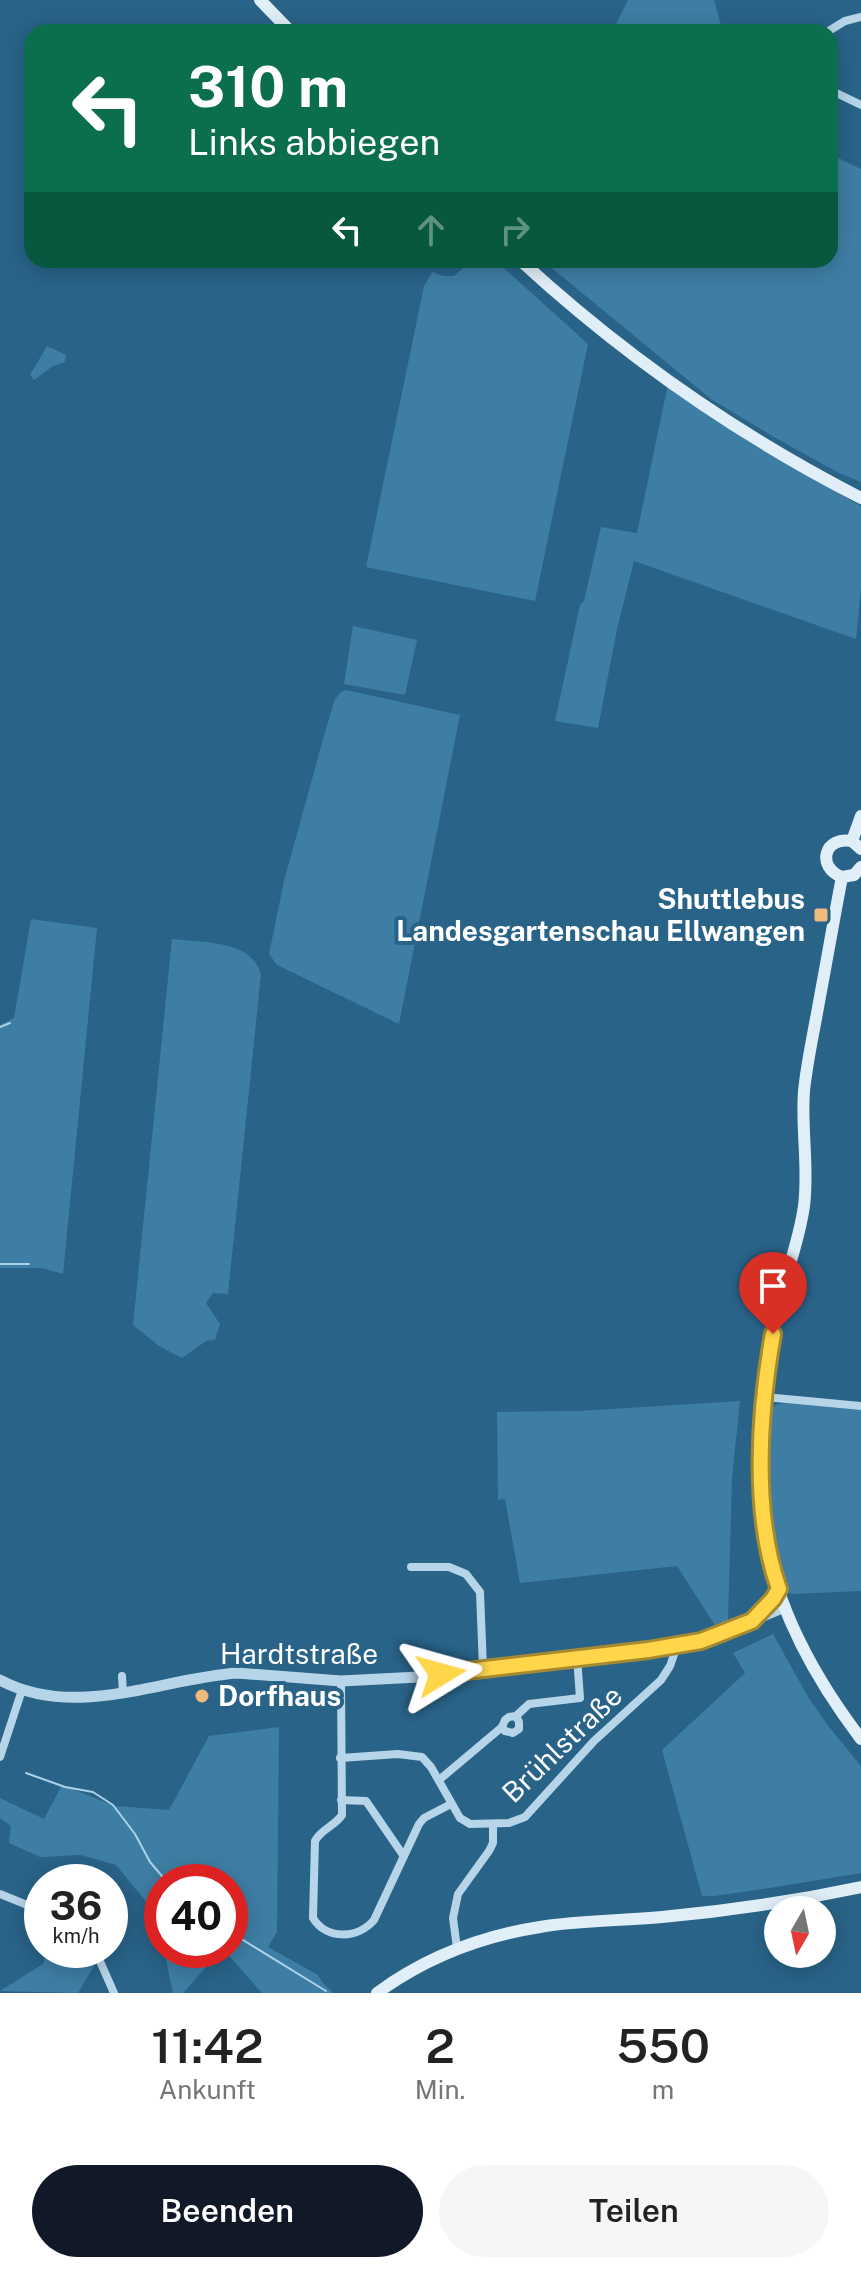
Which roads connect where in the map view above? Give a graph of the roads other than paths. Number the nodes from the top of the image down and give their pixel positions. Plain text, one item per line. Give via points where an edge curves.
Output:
1 (260, 0) edge
2 (861, 17) edge
3 (283, 24) edge
4 (838, 25) edge
5 (838, 94) edge
6 (861, 105) edge
7 (529, 268) edge
8 (861, 498) edge
9 (861, 816) edge
10 (856, 845) edge
11 (861, 867) edge
12 (842, 877) junction
13 (765, 1397) junction
14 (861, 1406) edge
15 (411, 1567) dead end
16 (779, 1589) junction
17 (785, 1607) junction
18 (752, 1621) junction
19 (677, 1646) junction
20 (577, 1657) junction
21 (483, 1668) junction
22 (122, 1676) dead end
23 (0, 1680) edge
24 (341, 1681) junction
25 (22, 1690) junction
26 (123, 1694) junction
27 (861, 1739) edge
28 (0, 1757) edge
29 (340, 1758) junction
30 (439, 1780) junction
31 (341, 1800) junction
32 (451, 1804) junction
33 (493, 1824) junction
34 (403, 1855) junction
35 (861, 1887) edge
36 (0, 1894) edge
37 (24, 1904) edge
38 (457, 1948) junction
39 (103, 1968) edge
40 (114, 1993) edge
41 (377, 1993) edge

1 - 3 main road
2 - 4 street
5 - 6 street
7 - 8 main road via 703,404
9 - 10 main road
10 - 12 main road via 838,841 826,855 830,869
11 - 12 main road
12 - 13 main road via 807,1066 804,1203 777,1312
13 - 14 street
13 - 16 main road via 761,1503
15 - 21 street via 449,1567 466,1574 480,1592
16 - 17 main road
16 - 18 street
17 - 18 street, Hardtstraße
17 - 27 main road via 818,1676
18 - 19 street, Hardtstraße
19 - 20 street, Hardtstraße
19 - 33 street, Brühlstraße via 661,1680 594,1741 525,1817
20 - 21 street, Hardtstraße
20 - 30 street via 580,1698 529,1704
21 - 24 street, Hardtstraße
22 - 26 street
23 - 25 street, Hardtstraße
24 - 26 street, Hardtstraße via 220,1674
24 - 29 street
25 - 26 street, Hardtstraße via 64,1697
25 - 28 street
29 - 30 street via 422,1757
29 - 31 street
30 - 32 street
31 - 34 street via 366,1801
31 - 34 street via 337,1823 315,1841 316,1924 336,1935 368,1927
32 - 33 street, Brühlstraße via 470,1824
32 - 34 street via 424,1818
33 - 38 street via 493,1843 458,1894 453,1918
35 - 38 main road via 730,1910 542,1926
36 - 37 street
38 - 41 main road
39 - 40 street

